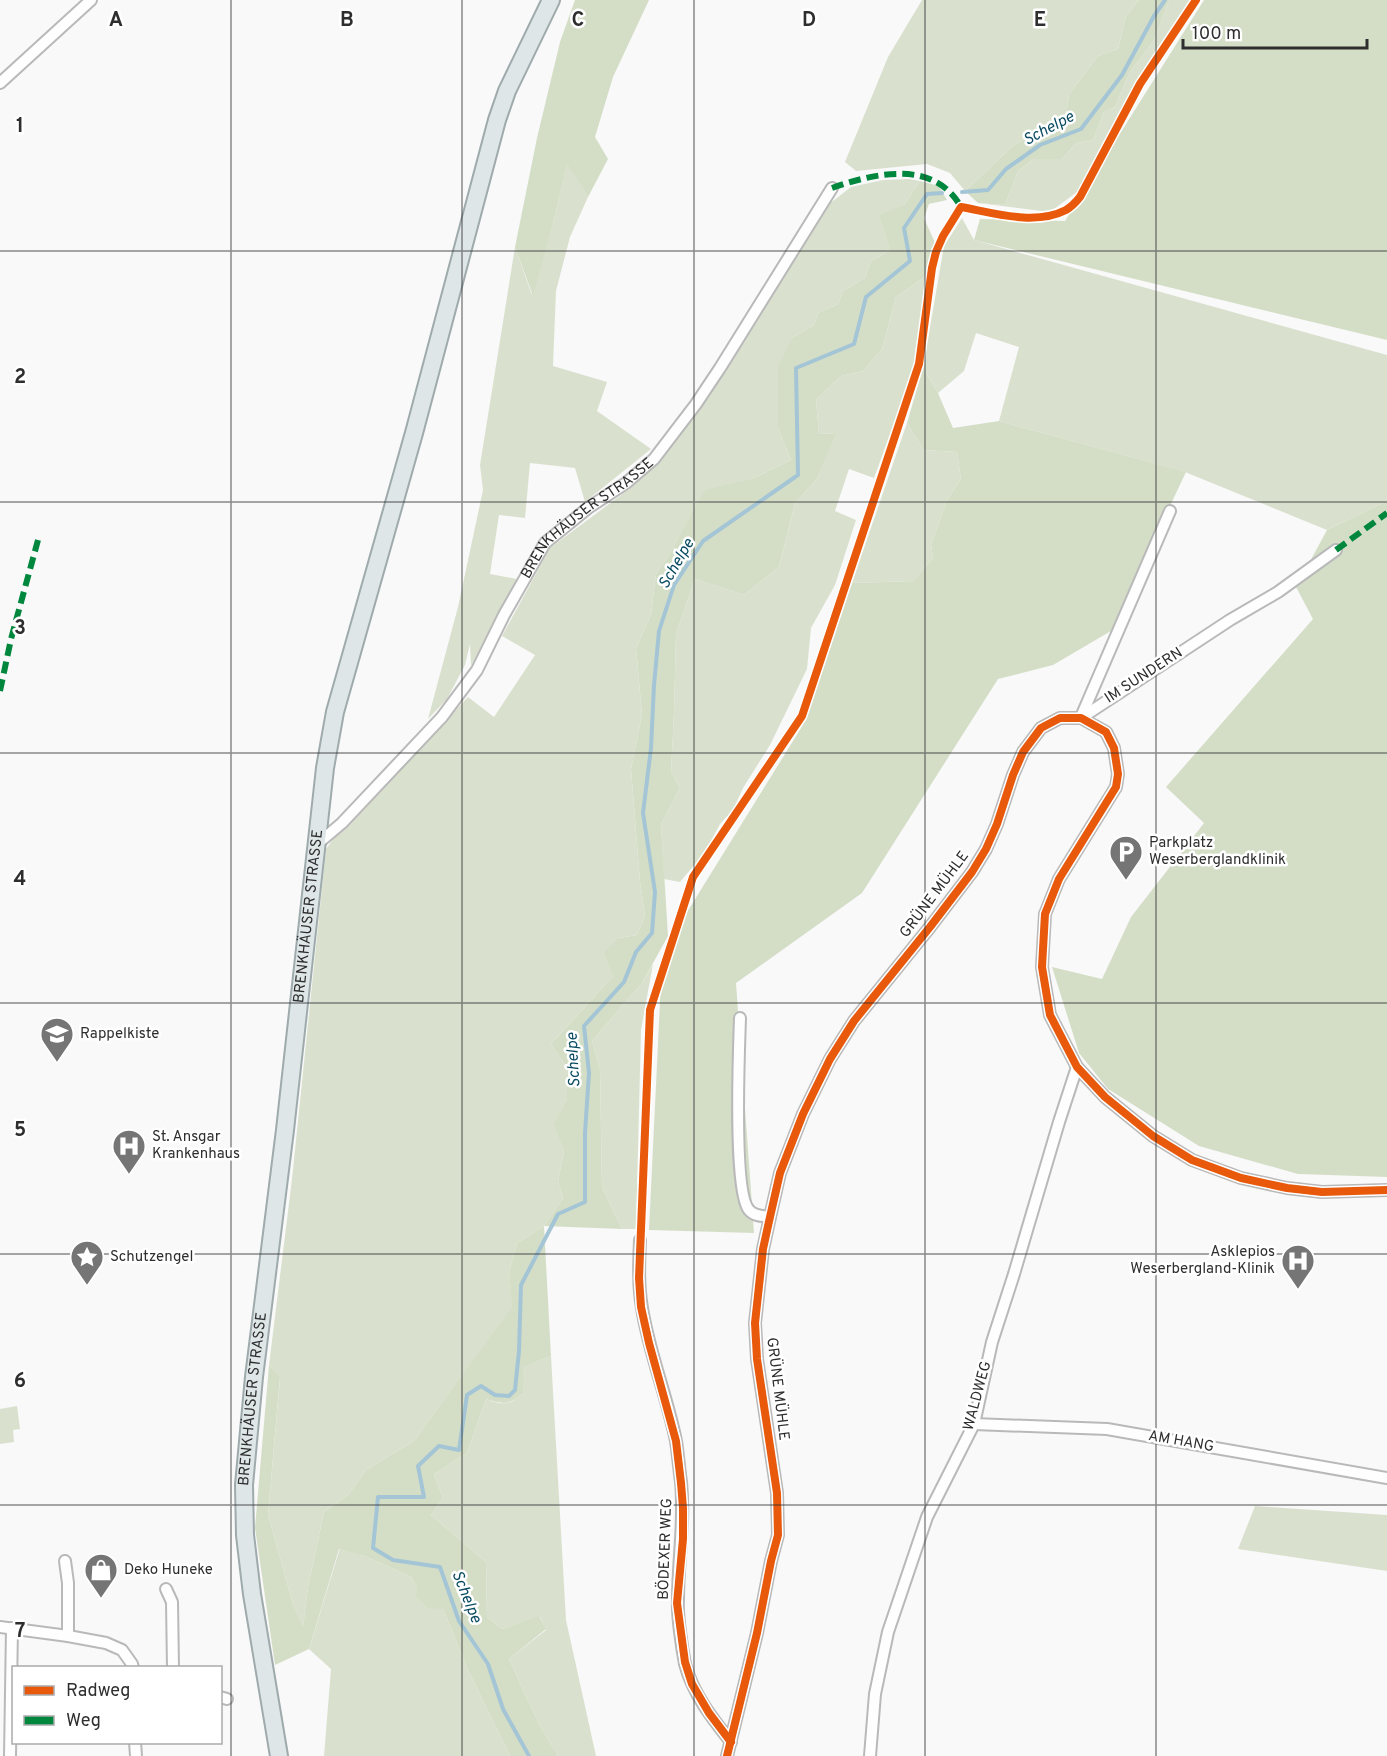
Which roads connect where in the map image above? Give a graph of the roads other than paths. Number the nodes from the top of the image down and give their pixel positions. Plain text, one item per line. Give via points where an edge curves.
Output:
1 (91, 0) edge
2 (551, 0) edge
3 (0, 83) edge
4 (832, 188) dead end
5 (1170, 511) dead end
6 (1336, 550) dead end
7 (1081, 718) junction
8 (315, 845) junction
9 (740, 1018) dead end
10 (1077, 1067) junction
11 (1387, 1190) edge
12 (770, 1217) junction
13 (640, 1240) dead end
14 (974, 1424) junction
15 (1387, 1478) edge
16 (65, 1561) dead end
17 (166, 1589) dead end
18 (0, 1627) edge
19 (12, 1629) junction
20 (68, 1636) junction
21 (132, 1666) edge
22 (173, 1666) edge
23 (731, 1742) junction
24 (10, 1756) edge
25 (279, 1756) edge
26 (727, 1756) edge
27 (870, 1756) edge

1 - 3 street
2 - 8 main road via 507,91 495,129 335,712
4 - 8 street, BRENKHÄUSER STRASSE via 720,368 654,459 545,543 477,670 442,717 342,823
5 - 7 street, IM SUNDERN
6 - 7 street, IM SUNDERN via 1278,592
7 - 10 street via 1106,732 1114,748 1118,774 1116,787 1059,879 1045,914 1042,966 1050,1016
7 - 12 street, GRÜNE MÜHLE via 1060,718 1041,728 1023,752 997,824 972,872 841,1039 803,1114 780,1173
8 - 25 main road, BRENKHÄUSER STRASSE via 244,1485 252,1594
9 - 12 street via 742,1194 748,1209 758,1216
10 - 11 street via 1145,1130 1192,1160 1241,1178 1287,1188 1323,1192
10 - 14 street, WALDWEG via 992,1342
12 - 23 street, GRÜNE MÜHLE via 755,1323 777,1494 778,1535
13 - 23 street, BÖDEXER WEG via 641,1307 676,1441 681,1483 683,1528 677,1603 685,1662 692,1684
14 - 15 street, AM HANG via 1107,1429
14 - 27 street, WALDWEG via 927,1517 888,1632 875,1694
16 - 20 street
17 - 22 street via 172,1602
18 - 19 street
19 - 20 street
19 - 24 street
20 - 21 street via 122,1650
23 - 26 street, GRÜNE MÜHLE

